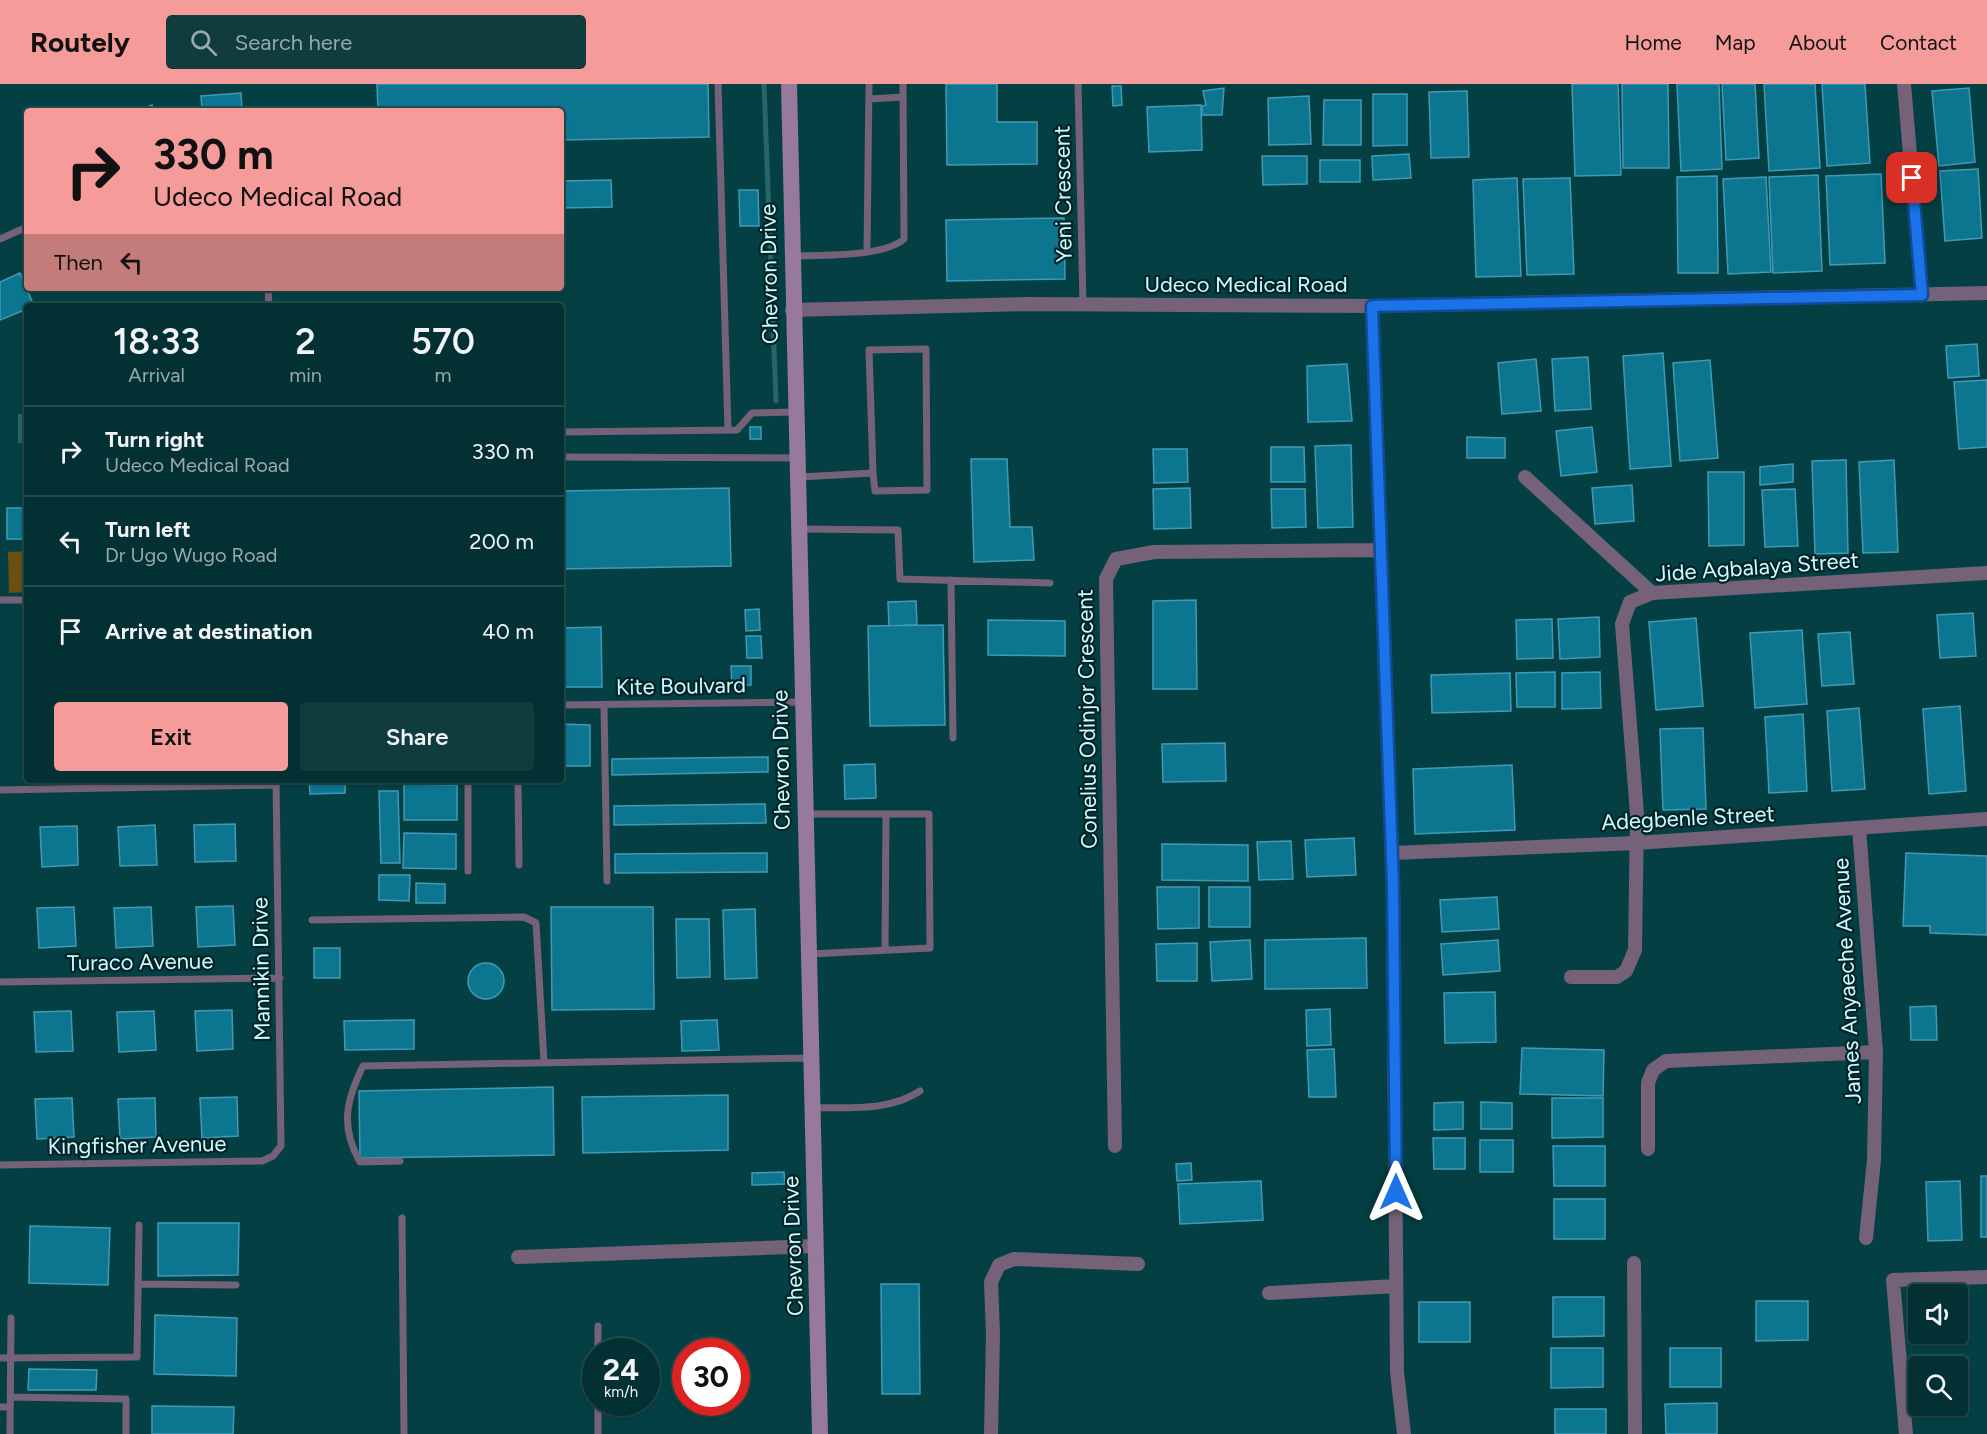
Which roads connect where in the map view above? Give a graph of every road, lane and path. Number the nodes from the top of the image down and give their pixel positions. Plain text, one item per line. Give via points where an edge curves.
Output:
1 (718, 84) edge
2 (789, 84) edge
3 (869, 84) edge
4 (903, 84) edge
5 (1078, 84) edge
6 (1904, 84) edge
7 (903, 97) junction
8 (869, 99) junction
9 (24, 228) edge
10 (0, 239) edge
11 (867, 251) junction
12 (791, 256) junction
13 (1987, 293) edge
14 (1922, 295) junction
15 (1083, 304) junction
16 (1372, 306) junction
17 (792, 310) junction
18 (796, 412) junction
19 (728, 430) junction
20 (564, 432) edge
21 (564, 457) edge
22 (796, 458) junction
23 (873, 473) junction
24 (797, 477) junction
25 (1525, 477) dead end
26 (798, 529) junction
27 (1381, 550) junction
28 (1987, 573) edge
29 (951, 580) junction
30 (1050, 583) dead end
31 (1652, 593) junction
32 (0, 600) edge
33 (24, 600) edge
34 (802, 702) junction
35 (564, 705) edge
36 (604, 705) junction
37 (953, 738) dead end
38 (276, 783) edge
39 (468, 783) edge
40 (518, 783) edge
41 (0, 790) edge
42 (804, 813) junction
43 (886, 814) junction
44 (1987, 819) edge
45 (1859, 828) junction
46 (1636, 843) junction
47 (1392, 853) junction
48 (519, 866) dead end
49 (468, 871) dead end
50 (607, 881) dead end
51 (312, 920) dead end
52 (885, 950) junction
53 (808, 954) junction
54 (1571, 977) dead end
55 (280, 978) junction
56 (0, 982) edge
57 (1876, 1052) junction
58 (810, 1058) junction
59 (544, 1062) junction
60 (920, 1091) dead end
61 (812, 1108) junction
62 (1115, 1146) dead end
63 (1648, 1149) dead end
64 (273, 1156) joint
65 (400, 1161) dead end
66 (0, 1165) edge
67 (402, 1218) dead end
68 (139, 1225) dead end
69 (1866, 1238) dead end
70 (815, 1246) junction
71 (518, 1257) dead end
72 (1634, 1263) dead end
73 (1138, 1264) dead end
74 (1987, 1278) edge
75 (138, 1284) junction
76 (236, 1285) dead end
77 (1396, 1286) junction
78 (1269, 1293) dead end
79 (11, 1318) dead end
80 (598, 1326) dead end
81 (598, 1338) edge
82 (0, 1358) edge
83 (11, 1358) junction
84 (10, 1397) junction
85 (0, 1407) edge
86 (10, 1407) junction
87 (598, 1416) edge
88 (10, 1434) edge
89 (126, 1434) edge
90 (404, 1434) edge
91 (598, 1434) edge
92 (820, 1434) edge
93 (991, 1434) edge
94 (1404, 1434) edge
95 (1635, 1434) edge
96 (1906, 1434) edge

1 - 19 lane
2 - 12 main road, Chevron Drive
3 - 8 lane
4 - 7 lane
5 - 15 lane, Yeni Crescent
6 - 14 street
7 - 8 lane
7 - 11 lane via 904,238 895,246
8 - 11 lane
9 - 10 lane
11 - 12 lane
12 - 17 main road, Chevron Drive
13 - 14 street, Udeco Medical Road
14 - 16 street, Udeco Medical Road
15 - 16 street, Udeco Medical Road
15 - 17 street, Udeco Medical Road
16 - 27 street
17 - 18 main road, Chevron Drive
18 - 19 lane via 752,413 737,430
18 - 22 main road, Chevron Drive
19 - 20 lane
21 - 22 lane
22 - 24 main road, Chevron Drive
23 - 23 lane via 869,350 926,349 927,490 875,491
23 - 24 lane
24 - 26 main road, Chevron Drive
25 - 31 street
26 - 29 lane via 898,530 900,579
26 - 34 main road, Chevron Drive
27 - 47 street
27 - 62 street, Conelius Odinjor Crescent via 1154,552 1116,559 1106,579
28 - 31 street, Jide Agbalaya Street
29 - 30 lane
29 - 37 lane
31 - 46 street, Jide Agbalaya Street via 1630,602 1622,624
32 - 33 lane
34 - 36 lane, Kite Boulvard
34 - 42 main road, Chevron Drive
35 - 36 lane, Kite Boulvard
36 - 50 lane
38 - 41 lane
38 - 55 lane, Mannikin Drive
39 - 49 lane
40 - 48 lane
42 - 43 lane
42 - 53 main road, Chevron Drive
43 - 52 lane
43 - 52 lane via 929,814 930,948
44 - 45 street, Adegbenle Street
45 - 46 street, Adegbenle Street
45 - 57 street, James Anyaeche Avenue
46 - 47 street, Adegbenle Street
46 - 54 street, Jide Agbalaya Street via 1635,950 1631,962 1617,977
47 - 77 street
51 - 59 lane via 524,917 536,923
52 - 53 lane
53 - 58 main road, Chevron Drive
55 - 56 lane, Turaco Avenue
55 - 64 lane, Mannikin Drive via 282,1136 281,1146
57 - 63 street via 1666,1061 1653,1070 1647,1083
57 - 69 street, James Anyaeche Avenue via 1874,1160
58 - 59 lane
58 - 61 main road, Chevron Drive
59 - 65 lane via 363,1066 353,1086 346,1120 352,1147 360,1162
60 - 61 lane via 905,1101 884,1106
61 - 70 main road, Chevron Drive
64 - 66 lane, Kingfisher Avenue via 262,1161
67 - 90 lane
68 - 75 lane
70 - 71 street
70 - 92 main road, Chevron Drive
72 - 95 street
73 - 93 street via 1014,1259 999,1264 991,1282
74 - 96 street via 1893,1280
75 - 76 lane
75 - 83 lane via 137,1357
77 - 78 street
77 - 94 street via 1397,1372
79 - 83 lane
80 - 81 lane
82 - 83 lane
83 - 84 lane
84 - 86 lane
84 - 89 lane via 126,1399
85 - 86 lane
86 - 88 lane
87 - 91 lane

